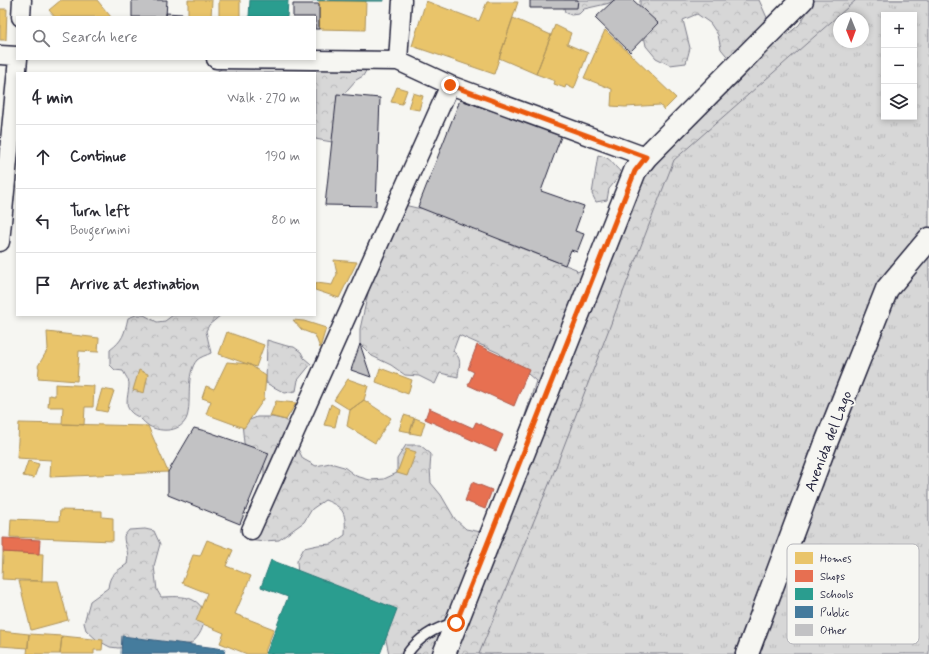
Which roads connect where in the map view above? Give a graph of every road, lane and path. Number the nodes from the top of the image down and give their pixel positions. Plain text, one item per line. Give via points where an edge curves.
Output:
1 (22, 0) edge
2 (402, 0) edge
3 (802, 0) edge
4 (20, 16) edge
5 (0, 55) edge
6 (16, 58) edge
7 (17, 60) edge
8 (307, 60) edge
9 (398, 61) junction
10 (450, 85) junction
11 (646, 157) junction
12 (929, 239) edge
13 (0, 242) edge
14 (251, 530) dead end
15 (788, 544) edge
16 (787, 547) edge
17 (456, 623) junction
18 (407, 654) edge
19 (444, 654) edge
20 (747, 654) edge

1 - 4 street
2 - 9 street
3 - 11 street
5 - 6 street
7 - 13 street
8 - 9 street
9 - 10 street
10 - 11 street
10 - 14 street
11 - 17 street via 635,171
12 - 15 street, Avenida del Lago via 887,289
16 - 20 street, Avenida del Lago
17 - 18 lane via 440,627 426,635 414,644
17 - 19 street

